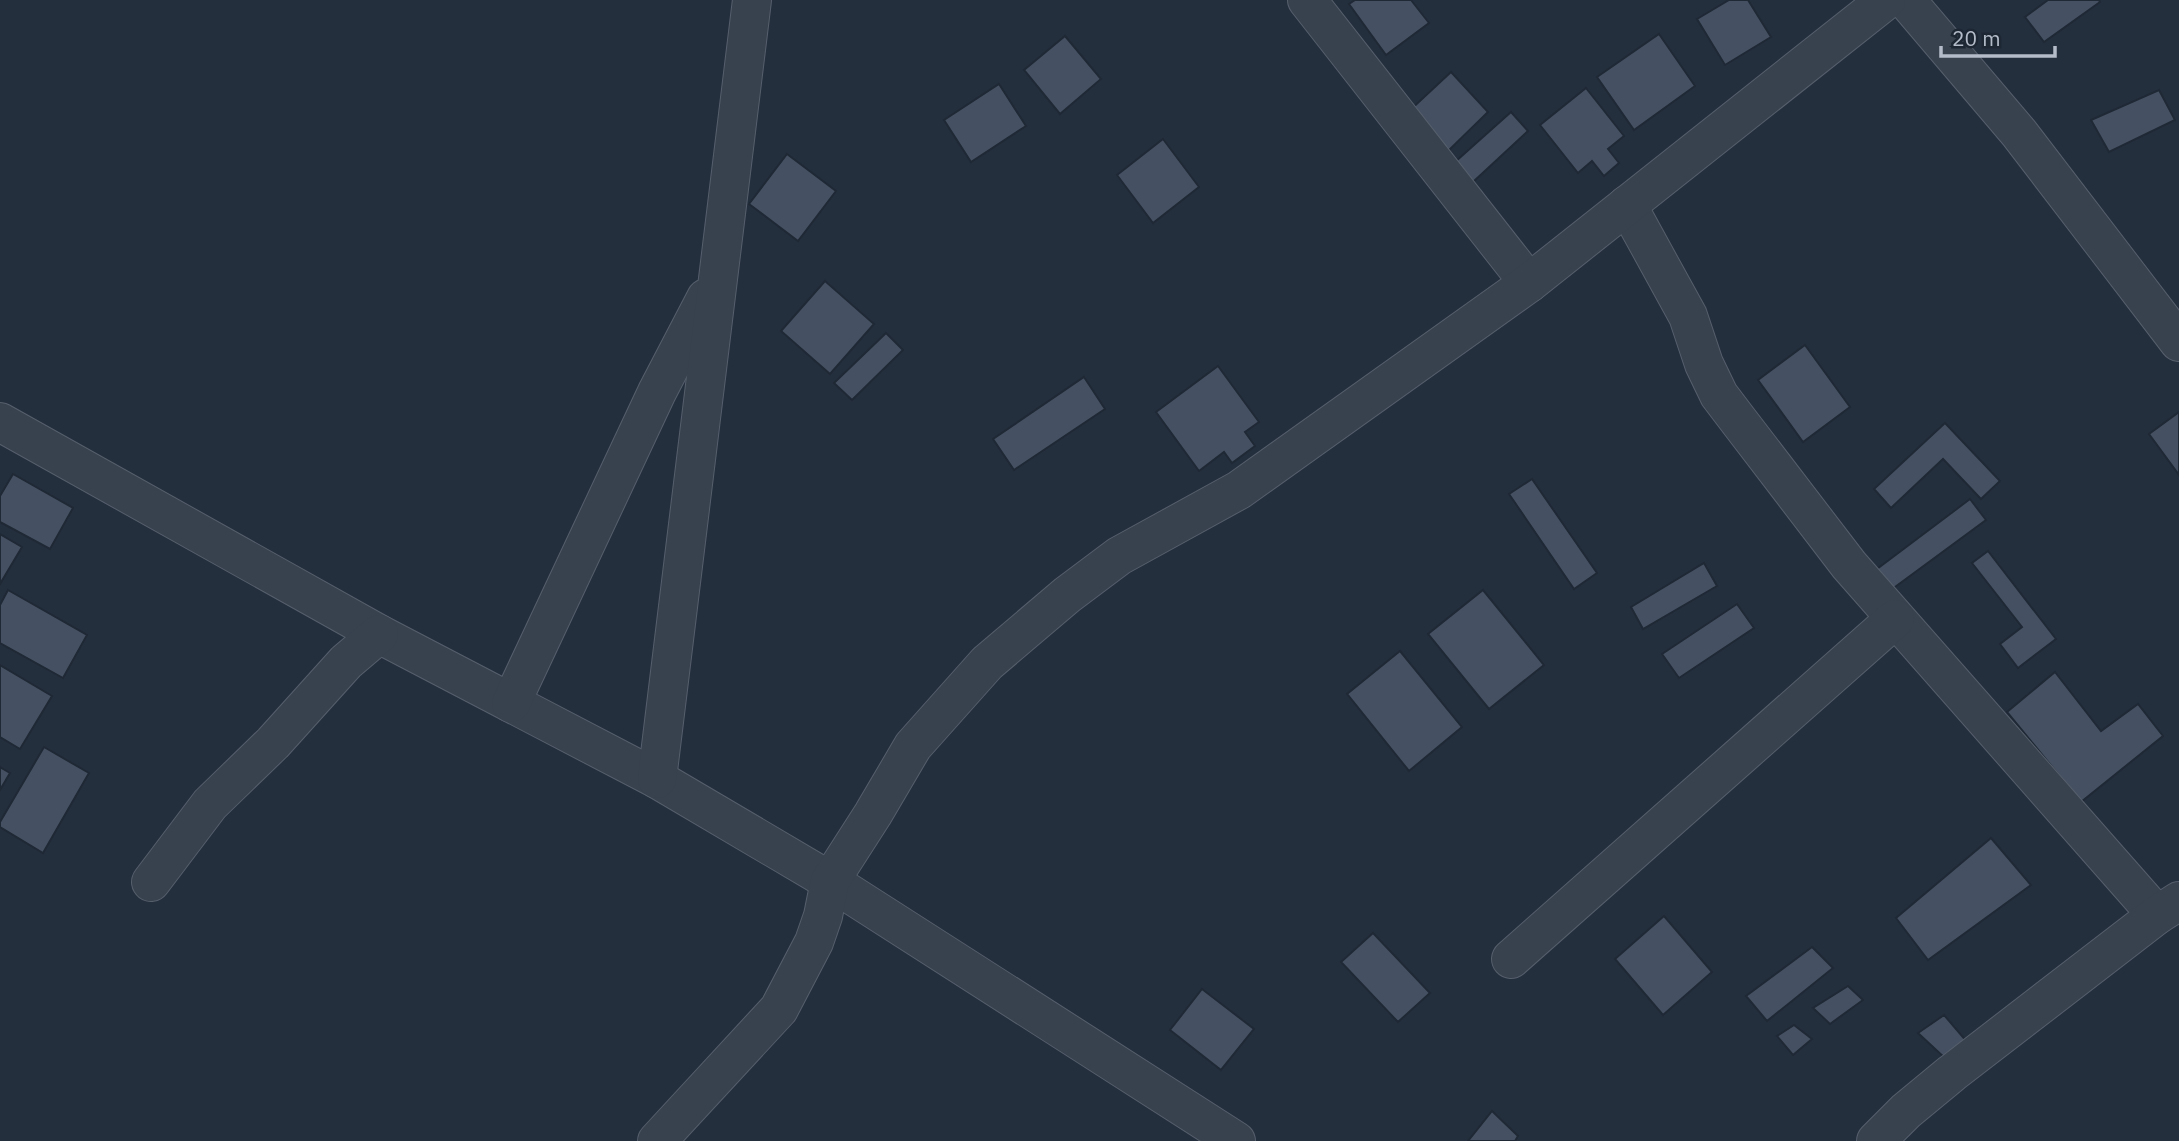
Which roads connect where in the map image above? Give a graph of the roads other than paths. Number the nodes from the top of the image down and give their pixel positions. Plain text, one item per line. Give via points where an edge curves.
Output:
1 (752, 0) edge
2 (1307, 0) edge
3 (1886, 0) edge
4 (1906, 0) edge
5 (1627, 205) junction
6 (717, 278) junction
7 (1529, 283) junction
8 (2179, 342) edge
9 (0, 422) edge
10 (1895, 619) junction
11 (379, 634) junction
12 (511, 703) junction
13 (657, 779) junction
14 (151, 881) dead end
15 (830, 881) junction
16 (2168, 908) edge
17 (1511, 959) dead end
18 (657, 1141) edge
19 (1236, 1141) edge
20 (1877, 1141) edge

1 - 6 street
2 - 7 street
3 - 5 street
4 - 8 street via 2019,132
5 - 7 street
5 - 10 street via 1688,316 1719,395
6 - 12 street via 657,392
6 - 13 street
7 - 15 street via 1239,490 1119,556 1067,595 997,655 913,746
9 - 11 street
10 - 16 street
10 - 17 street
11 - 12 street
11 - 14 street via 346,662 210,804
12 - 13 street
13 - 15 street
15 - 18 street via 814,942 779,1009
15 - 19 street
16 - 20 street via 1952,1073

